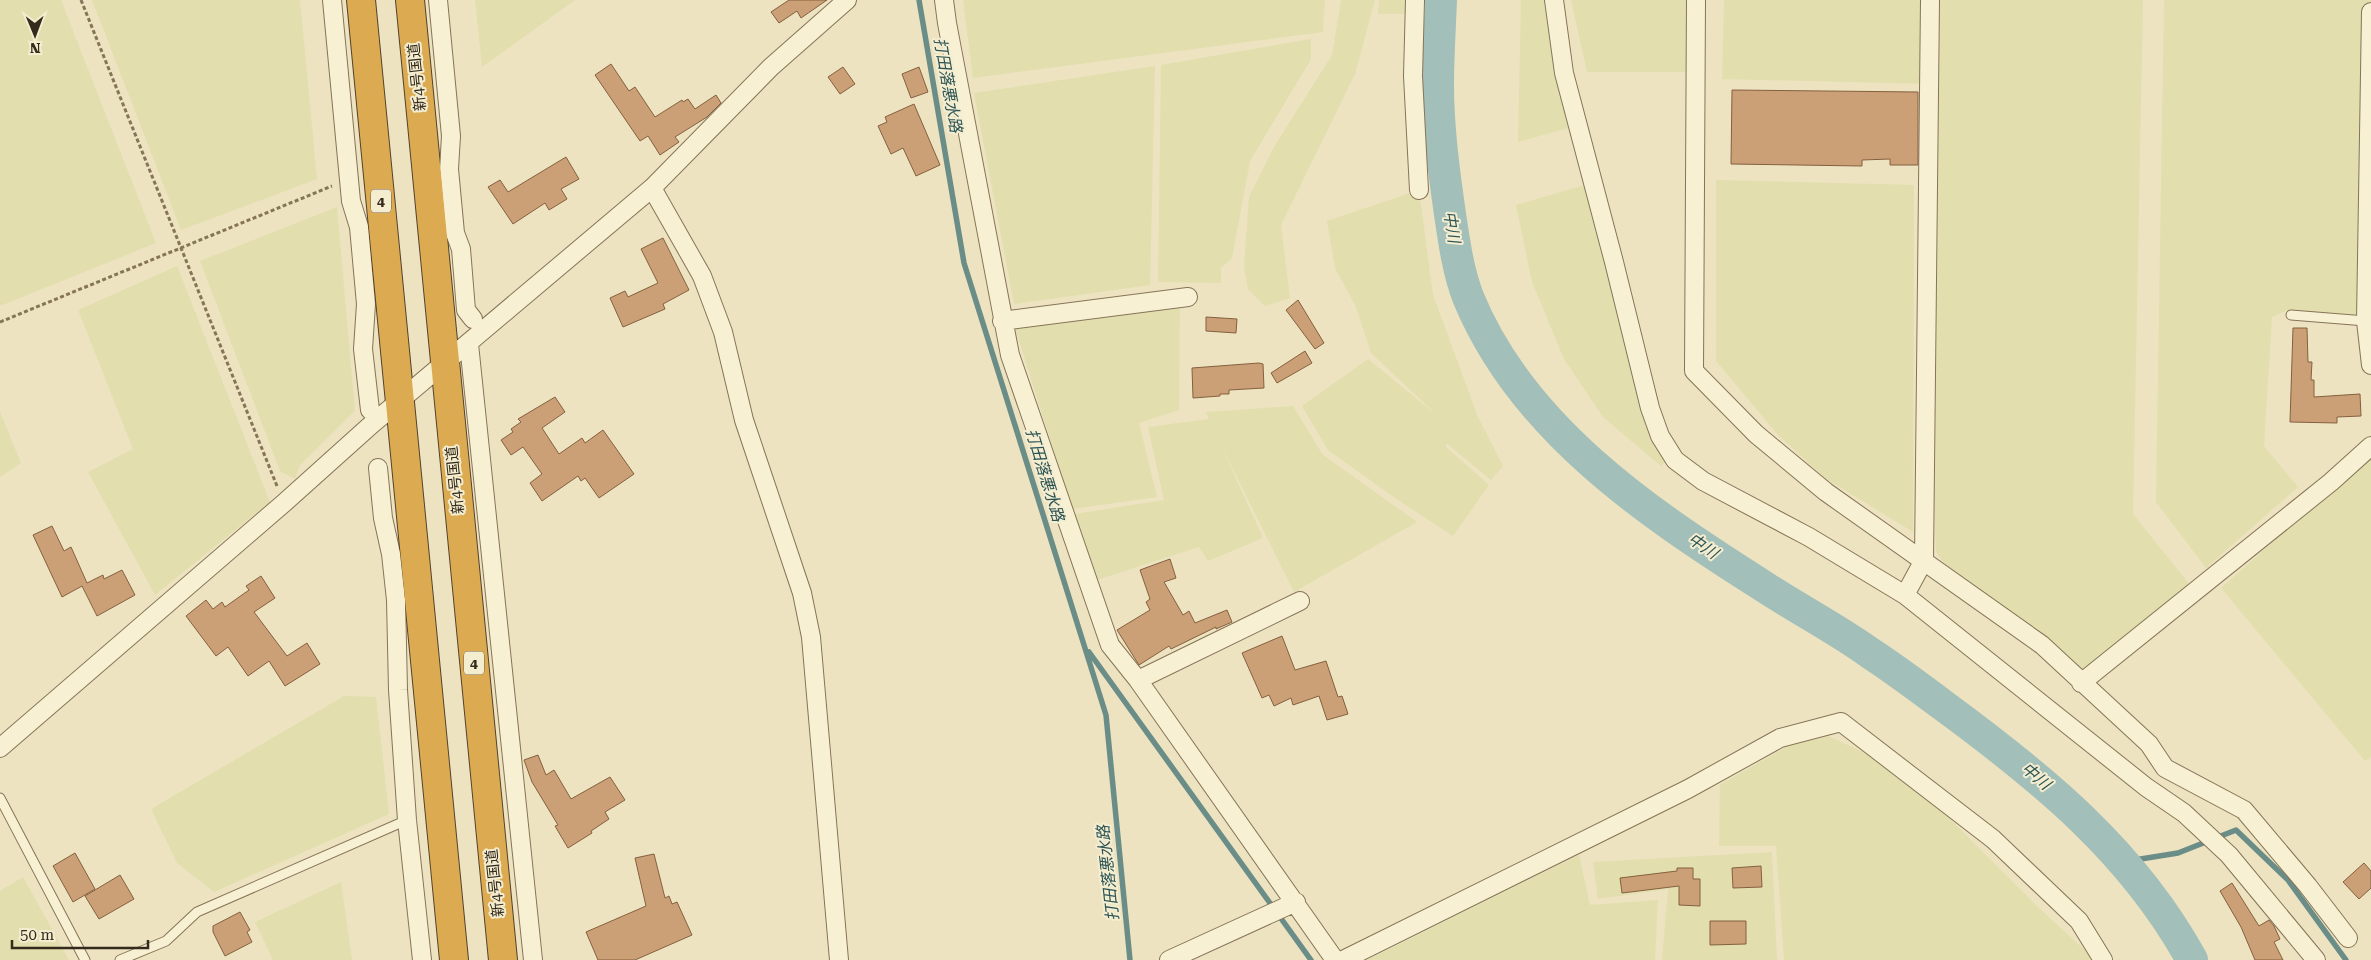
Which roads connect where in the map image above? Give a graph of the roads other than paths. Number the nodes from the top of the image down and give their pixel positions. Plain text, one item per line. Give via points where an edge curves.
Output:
1 (332, 0) edge
2 (361, 0) edge
3 (410, 0) edge
4 (438, 0) edge
5 (847, 0) edge
6 (944, 0) edge
7 (1415, 0) edge
8 (1554, 0) edge
9 (1696, 0) edge
10 (1930, 0) edge
11 (2371, 12) edge
12 (652, 188) junction
13 (1419, 190) dead end
14 (442, 206) junction
15 (375, 266) junction
16 (1188, 297) dead end
17 (2291, 315) dead end
18 (473, 318) dead end
19 (1002, 321) junction
20 (2366, 321) junction
21 (469, 344) junction
22 (444, 365) junction
23 (2371, 365) edge
24 (400, 401) junction
25 (370, 410) dead end
26 (2371, 446) edge
27 (378, 468) dead end
28 (1924, 560) junction
29 (406, 578) junction
30 (1905, 595) junction
31 (1300, 601) dead end
32 (1138, 680) junction
33 (2081, 683) junction
34 (0, 748) edge
35 (0, 798) edge
36 (407, 820) junction
37 (1296, 902) junction
38 (2348, 938) dead end
39 (85, 960) edge
40 (120, 960) edge
41 (422, 960) edge
42 (454, 960) edge
43 (503, 960) edge
44 (533, 960) edge
45 (840, 960) edge
46 (1169, 960) edge
47 (1335, 960) edge
48 (1343, 960) edge
49 (2103, 960) edge
50 (2316, 960) edge

1 - 15 street via 351,201
2 - 15 highway, 4
3 - 14 highway, 新4号国道 / 4
4 - 14 street via 451,136
5 - 12 street via 771,67
6 - 19 street
7 - 13 street via 1413,76
8 - 30 street via 1564,73 1650,408 1660,436 1675,460 1703,481 1809,537
9 - 28 street via 1694,371 1756,434 1826,492
10 - 28 street
11 - 20 street
12 - 21 street
12 - 45 street via 702,276 723,332 744,420 802,592 811,637
14 - 18 street via 461,249 466,310
14 - 22 highway, 新4号国道 / 4
15 - 24 highway, 4
15 - 25 street via 366,304 363,349
16 - 19 street
17 - 20 lane
19 - 32 street via 1010,355 1110,645
20 - 23 street
21 - 22 street
21 - 44 street
22 - 24 street
22 - 43 highway, 新4号国道 / 4
24 - 29 highway, 4
24 - 34 street
26 - 33 street via 2331,482
27 - 29 street via 383,518 391,554
28 - 30 street
28 - 33 street via 2042,645
29 - 36 street via 398,690
29 - 42 highway, 4
30 - 50 street via 2146,787 2184,813 2229,855
31 - 32 street
32 - 37 street
33 - 38 street via 2149,744 2165,768 2244,810
35 - 39 lane
36 - 40 lane via 197,912 166,941
36 - 41 street
37 - 46 street
37 - 47 street
48 - 49 street via 1679,794 1780,738 1841,722 1993,839 2079,921

